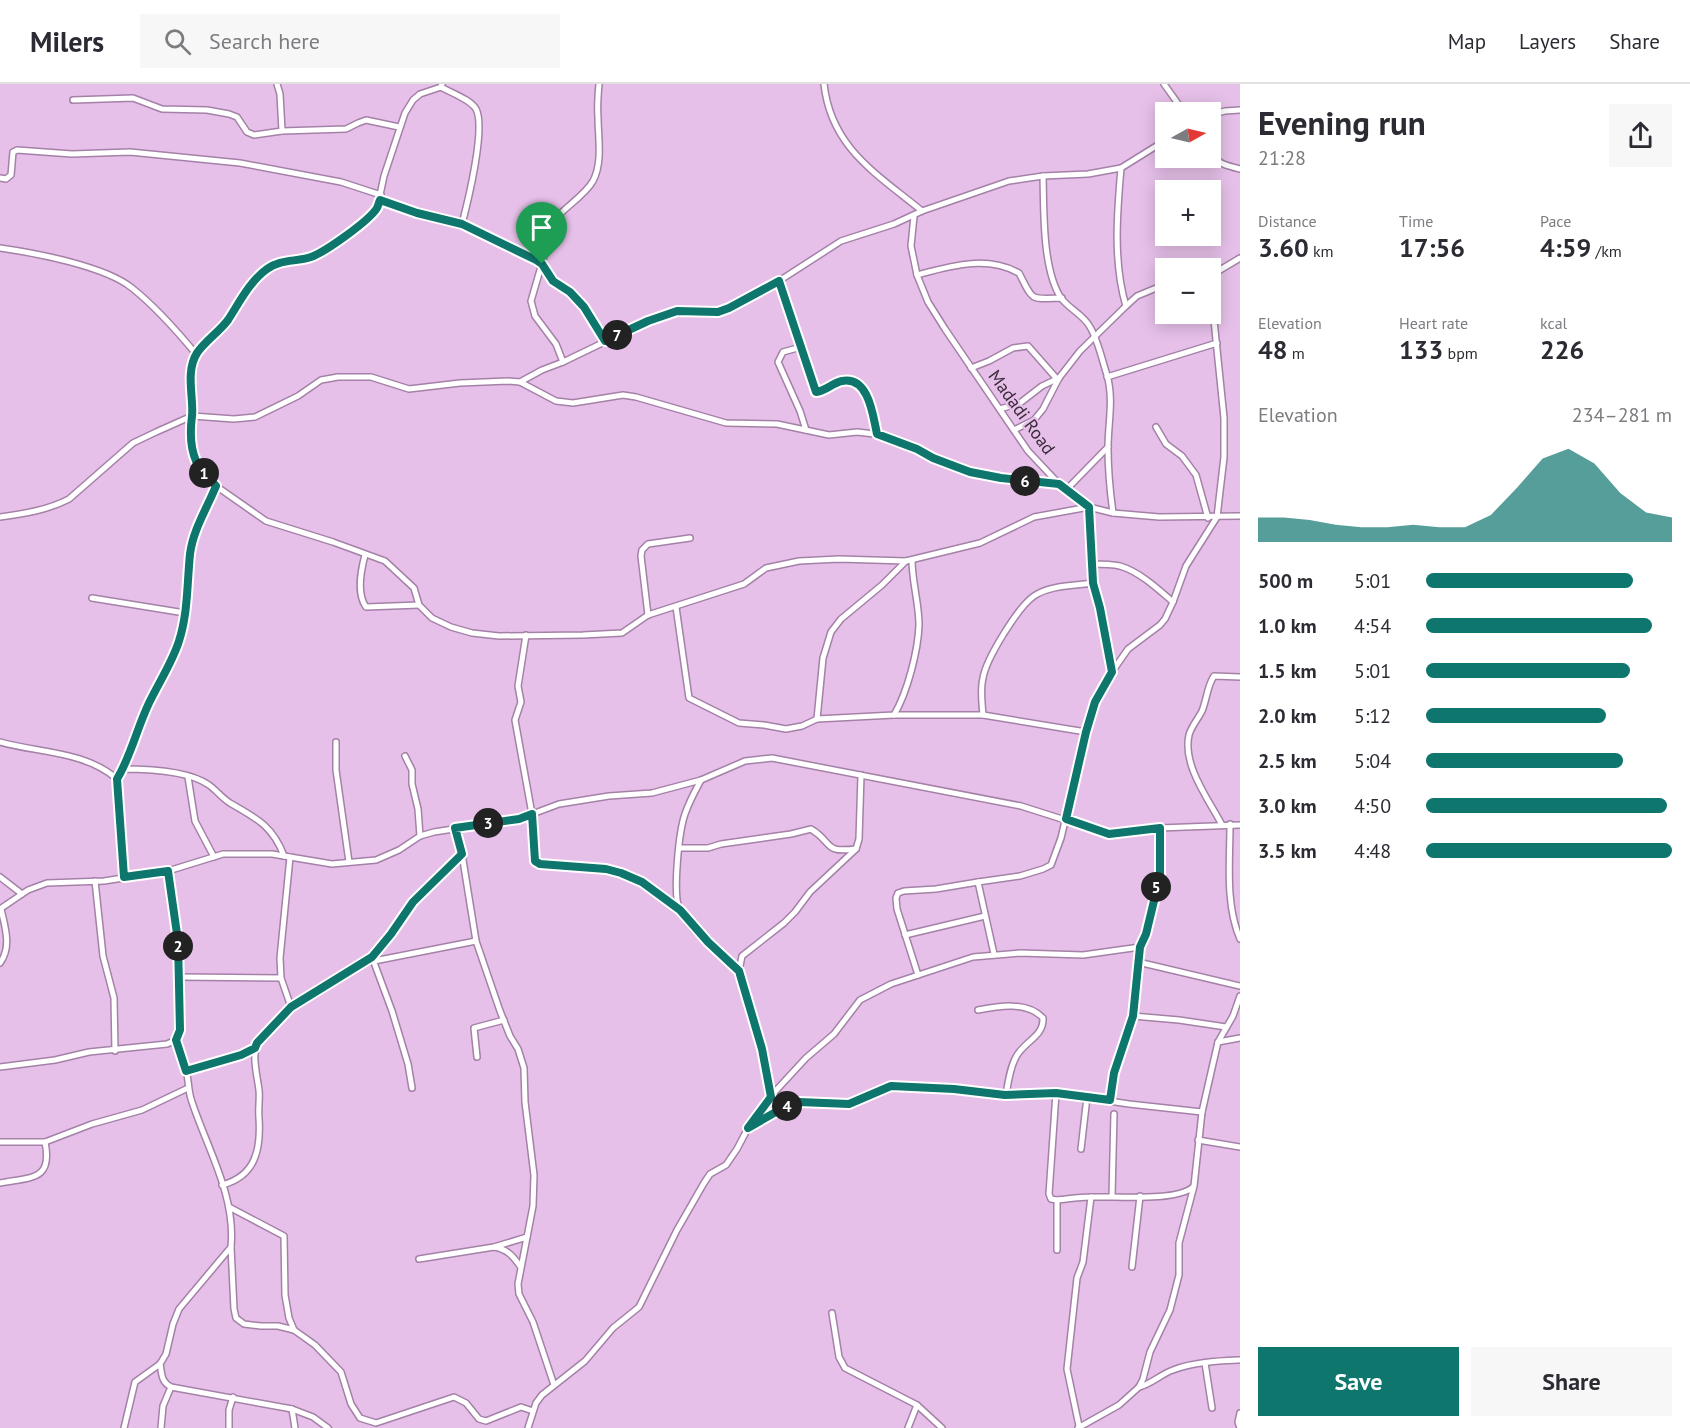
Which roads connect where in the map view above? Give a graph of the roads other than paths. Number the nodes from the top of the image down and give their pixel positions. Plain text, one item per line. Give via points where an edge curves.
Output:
1 (277, 84) edge
2 (599, 84) edge
3 (824, 84) edge
4 (1164, 84) edge
5 (442, 86) edge
6 (73, 100) dead end
7 (1177, 102) edge
8 (1240, 111) edge
9 (1221, 112) edge
10 (399, 127) junction
11 (282, 131) junction
12 (1155, 147) edge
13 (1221, 162) edge
14 (1121, 168) junction
15 (1240, 170) edge
16 (1043, 176) junction
17 (0, 178) edge
18 (380, 197) junction
19 (922, 211) junction
20 (914, 216) junction
21 (462, 224) junction
22 (0, 248) edge
23 (1240, 258) edge
24 (542, 264) junction
25 (1221, 269) edge
26 (917, 275) junction
27 (779, 281) junction
28 (1155, 289) edge
29 (1062, 298) junction
30 (1126, 306) junction
31 (1214, 324) edge
32 (1090, 326) junction
33 (1103, 329) junction
34 (1094, 337) junction
35 (605, 341) junction
36 (1216, 344) junction
37 (801, 346) junction
38 (196, 354) junction
39 (563, 362) junction
40 (971, 368) junction
41 (1107, 377) junction
42 (1058, 379) junction
43 (520, 382) junction
44 (1000, 409) junction
45 (192, 416) junction
46 (1156, 428) dead end
47 (806, 430) junction
48 (1014, 430) junction
49 (877, 434) junction
50 (1108, 447) junction
51 (1059, 484) junction
52 (216, 486) junction
53 (1065, 490) junction
54 (1089, 507) junction
55 (1113, 513) junction
56 (1240, 516) edge
57 (0, 517) edge
58 (1217, 517) junction
59 (1208, 518) junction
60 (690, 538) dead end
61 (365, 555) junction
62 (909, 560) junction
63 (1091, 564) junction
64 (1093, 583) junction
65 (92, 598) dead end
66 (1173, 602) junction
67 (419, 605) junction
68 (676, 607) junction
69 (185, 614) junction
70 (648, 615) junction
71 (526, 635) junction
72 (1112, 672) junction
73 (1240, 677) edge
74 (894, 715) junction
75 (983, 715) junction
76 (817, 719) junction
77 (1086, 732) junction
78 (0, 742) edge
79 (336, 742) dead end
80 (405, 756) dead end
81 (123, 769) junction
82 (861, 775) junction
83 (188, 777) junction
84 (117, 779) junction
85 (700, 780) junction
86 (532, 814) junction
87 (1066, 819) junction
88 (1230, 824) junction
89 (1222, 825) junction
90 (1240, 825) edge
91 (455, 828) junction
92 (1160, 828) junction
93 (420, 836) junction
94 (680, 848) junction
95 (856, 849) junction
96 (462, 854) junction
97 (214, 857) junction
98 (287, 857) junction
99 (349, 862) junction
100 (168, 871) junction
101 (0, 877) edge
102 (124, 877) junction
103 (95, 881) junction
104 (978, 882) junction
105 (22, 894) junction
106 (0, 909) edge
107 (680, 910) junction
108 (985, 916) junction
109 (905, 935) junction
110 (1240, 939) edge
111 (476, 941) junction
112 (1140, 947) junction
113 (994, 954) junction
114 (373, 959) junction
115 (1138, 962) junction
116 (0, 963) edge
117 (739, 971) junction
118 (918, 975) junction
119 (178, 977) junction
120 (281, 978) junction
121 (1240, 986) edge
122 (1240, 996) edge
123 (291, 1007) junction
124 (978, 1010) dead end
125 (1133, 1016) junction
126 (504, 1020) junction
127 (1226, 1027) junction
128 (1240, 1038) edge
129 (176, 1040) junction
130 (1218, 1042) junction
131 (255, 1048) junction
132 (115, 1051) junction
133 (477, 1057) dead end
134 (0, 1067) edge
135 (186, 1071) junction
136 (188, 1088) junction
137 (412, 1088) dead end
138 (1056, 1093) junction
139 (1005, 1095) junction
140 (771, 1097) junction
141 (1087, 1097) junction
142 (1110, 1100) junction
143 (1202, 1112) junction
144 (1114, 1114) dead end
145 (748, 1128) junction
146 (1198, 1140) junction
147 (0, 1142) edge
148 (45, 1142) junction
149 (1240, 1147) edge
150 (1081, 1149) dead end
151 (0, 1183) edge
152 (222, 1185) junction
153 (1194, 1186) junction
154 (1112, 1196) junction
155 (1140, 1196) junction
156 (1090, 1197) junction
157 (1057, 1200) junction
158 (229, 1207) junction
159 (527, 1237) junction
160 (231, 1247) junction
161 (494, 1247) junction
162 (1057, 1250) dead end
163 (419, 1259) dead end
164 (520, 1266) junction
165 (1132, 1267) dead end
166 (832, 1313) dead end
167 (294, 1330) junction
168 (1240, 1360) edge
169 (160, 1364) junction
170 (1205, 1364) junction
171 (554, 1384) junction
172 (171, 1387) junction
173 (1139, 1387) junction
174 (233, 1397) junction
175 (916, 1406) junction
176 (1212, 1408) dead end
177 (292, 1409) junction
178 (532, 1411) junction
179 (1240, 1413) edge
180 (1078, 1427) edge
181 (124, 1428) edge
182 (161, 1428) edge
183 (229, 1428) edge
184 (295, 1428) edge
185 (328, 1428) edge
186 (528, 1428) edge
187 (908, 1428) edge
188 (942, 1428) edge
189 (1240, 1428) edge

1 - 11 street
2 - 24 street via 596,172 592,183 552,222
3 - 19 street via 830,115 841,136 868,170
4 - 7 street
5 - 10 street via 413,99
5 - 21 street via 476,108 478,118 475,168
6 - 11 street via 133,98 162,109 229,114 237,117 250,135
8 - 9 street
10 - 11 street via 366,120 346,129
10 - 18 street
12 - 14 street
13 - 15 street
14 - 16 street
14 - 30 street via 1119,283
16 - 19 street via 1009,181
16 - 29 street via 1048,253
17 - 18 street via 10,175 13,152 17,150 72,154 130,152 240,163 341,182
18 - 21 street via 417,213
18 - 38 street via 377,209 327,249 267,268 222,328
19 - 20 street
20 - 26 street, Madadi Road via 911,246
20 - 27 street via 841,241
21 - 24 street
22 - 38 street via 114,276 171,324
23 - 25 street
24 - 35 street via 553,281 584,307
24 - 39 street via 532,307
26 - 29 street via 986,262 1019,273 1035,299
26 - 40 street, Madadi Road via 928,302
27 - 35 street via 718,312 677,311
27 - 37 street
28 - 30 street
29 - 32 street
30 - 33 street
31 - 36 street
32 - 33 street
32 - 34 street
33 - 34 street
34 - 41 street
34 - 42 street
35 - 39 street
36 - 41 street
36 - 58 street via 1224,418
37 - 47 street via 783,352 778,362
37 - 49 street via 816,392 841,381 854,381 864,390
38 - 45 street via 190,387
39 - 43 street
40 - 42 street via 1013,348 1028,346
40 - 44 street, Madadi Road
41 - 50 street via 1112,404
42 - 44 street via 1020,403
42 - 48 street via 1034,420
43 - 45 street via 485,381 409,389 371,377 338,376 321,380 255,417
43 - 47 street via 556,401 573,403 636,396 726,423 777,424
44 - 48 street, Madadi Road
45 - 52 street via 195,458
45 - 57 street via 133,443 69,499
46 - 59 street via 1196,475
47 - 49 street via 829,435
48 - 51 street, Madadi Road
49 - 51 street via 970,472
50 - 53 street
50 - 55 street
51 - 53 street, Madadi Road
52 - 61 street via 266,521
52 - 69 street via 190,553
53 - 54 street, Madadi Road
54 - 55 street, Madadi Road
54 - 62 street via 1034,517 980,543
54 - 63 street
55 - 59 street, Madadi Road
56 - 58 street, Madadi Road
58 - 59 street, Madadi Road
58 - 66 street via 1186,566
60 - 70 street via 648,544 642,550
61 - 67 street via 385,561 414,588
61 - 67 street via 360,575 366,607
62 - 68 street via 799,561 765,568 744,584
62 - 74 street via 919,626 913,660
62 - 76 street via 831,632 823,658
63 - 64 street
63 - 66 street via 1130,570
64 - 72 street
64 - 75 street via 1046,590 1033,596 1007,628 987,663 981,692
65 - 69 street
66 - 72 street via 1160,625 1128,649
67 - 71 street via 432,618 461,630 499,636
68 - 70 street
68 - 76 street via 688,698 739,723 786,729
69 - 81 street via 179,642
70 - 71 street via 622,633
71 - 86 street via 518,686 521,702 515,720
72 - 77 street via 1095,702
73 - 89 street via 1214,676 1210,680 1202,710 1189,735 1192,768
74 - 75 street
74 - 76 street
75 - 77 street
77 - 87 street
78 - 84 street via 70,756
79 - 99 street via 336,770
80 - 93 street via 412,770
81 - 83 street
81 - 84 street
82 - 85 street via 772,758 745,760
82 - 87 street via 1021,806
82 - 95 street
83 - 97 street via 195,821
83 - 98 street via 208,784 253,815
84 - 102 street
85 - 86 street via 652,793 559,804
85 - 94 street via 684,817
86 - 91 street
86 - 107 street via 535,861 621,873 642,882
87 - 92 street via 1109,834
87 - 104 street via 1051,865 1020,876
88 - 89 street
88 - 90 street
88 - 110 street via 1231,901
89 - 92 street
91 - 93 street
91 - 96 street
92 - 112 street via 1160,876
93 - 99 street via 376,860
94 - 95 street via 708,848 811,829 832,849
94 - 107 street
95 - 117 street via 810,891 784,923 742,956
96 - 111 street
96 - 114 street via 413,902
97 - 98 street
97 - 100 street
98 - 99 street via 332,864
98 - 120 street
100 - 102 street
100 - 119 street via 176,923
101 - 105 street
102 - 103 street
103 - 105 street via 54,881
103 - 132 street via 103,956 114,998
104 - 108 street
104 - 109 street via 898,893 897,909
105 - 106 street
106 - 116 street via 7,944
107 - 117 street
108 - 109 street
108 - 113 street
109 - 118 street
111 - 114 street
111 - 126 street
112 - 113 street via 1083,956
112 - 115 street
113 - 118 street
114 - 123 street
114 - 137 street via 408,1064
115 - 121 street
115 - 125 street
117 - 140 street via 762,1049
118 - 140 street via 860,1000 834,1034
119 - 120 street
119 - 129 street via 180,1030
120 - 123 street
122 - 127 street
123 - 131 street
124 - 139 street via 1021,1007 1043,1018 1039,1034 1014,1059
125 - 127 street
125 - 142 street via 1114,1073
126 - 133 street via 474,1028
126 - 159 street via 524,1068 534,1175
127 - 130 street
128 - 130 street
129 - 132 street
129 - 135 street
130 - 143 street
131 - 135 street
131 - 152 street via 260,1143 247,1172
132 - 134 street
135 - 136 street
136 - 148 street via 142,1110
136 - 152 street
138 - 139 street
138 - 141 street
138 - 157 street via 1048,1194
139 - 145 street via 891,1086 849,1104 788,1105
140 - 145 street
141 - 142 street
141 - 150 street
142 - 143 street
143 - 146 street
144 - 154 street
145 - 171 street via 726,1165 710,1174 704,1183 639,1307 613,1328 585,1361
146 - 149 street
146 - 153 street
147 - 148 street
148 - 151 street via 48,1163 44,1170
152 - 158 street
153 - 155 street via 1181,1194
153 - 173 street via 1179,1243 1179,1275 1173,1299
154 - 155 street
154 - 156 street
155 - 165 street
156 - 157 street
156 - 180 street via 1067,1369
157 - 162 street
158 - 160 street
158 - 167 street via 284,1236 285,1295
159 - 161 street
159 - 164 street
160 - 167 street via 236,1318 244,1324
160 - 169 street via 179,1309
161 - 163 street
161 - 164 street via 513,1256
164 - 171 street via 519,1294
166 - 175 street via 839,1357 845,1368
167 - 178 street via 341,1372 360,1418 376,1423 454,1398 486,1421 520,1407
168 - 170 street
169 - 172 street via 162,1378
169 - 181 street via 135,1382
170 - 173 street via 1172,1370
170 - 176 street
171 - 178 street
172 - 174 street
172 - 182 street via 163,1406
173 - 180 street via 1119,1405
174 - 177 street
174 - 183 street
175 - 187 street
175 - 188 street
177 - 184 street
177 - 185 street via 314,1417
178 - 186 street
179 - 189 street

